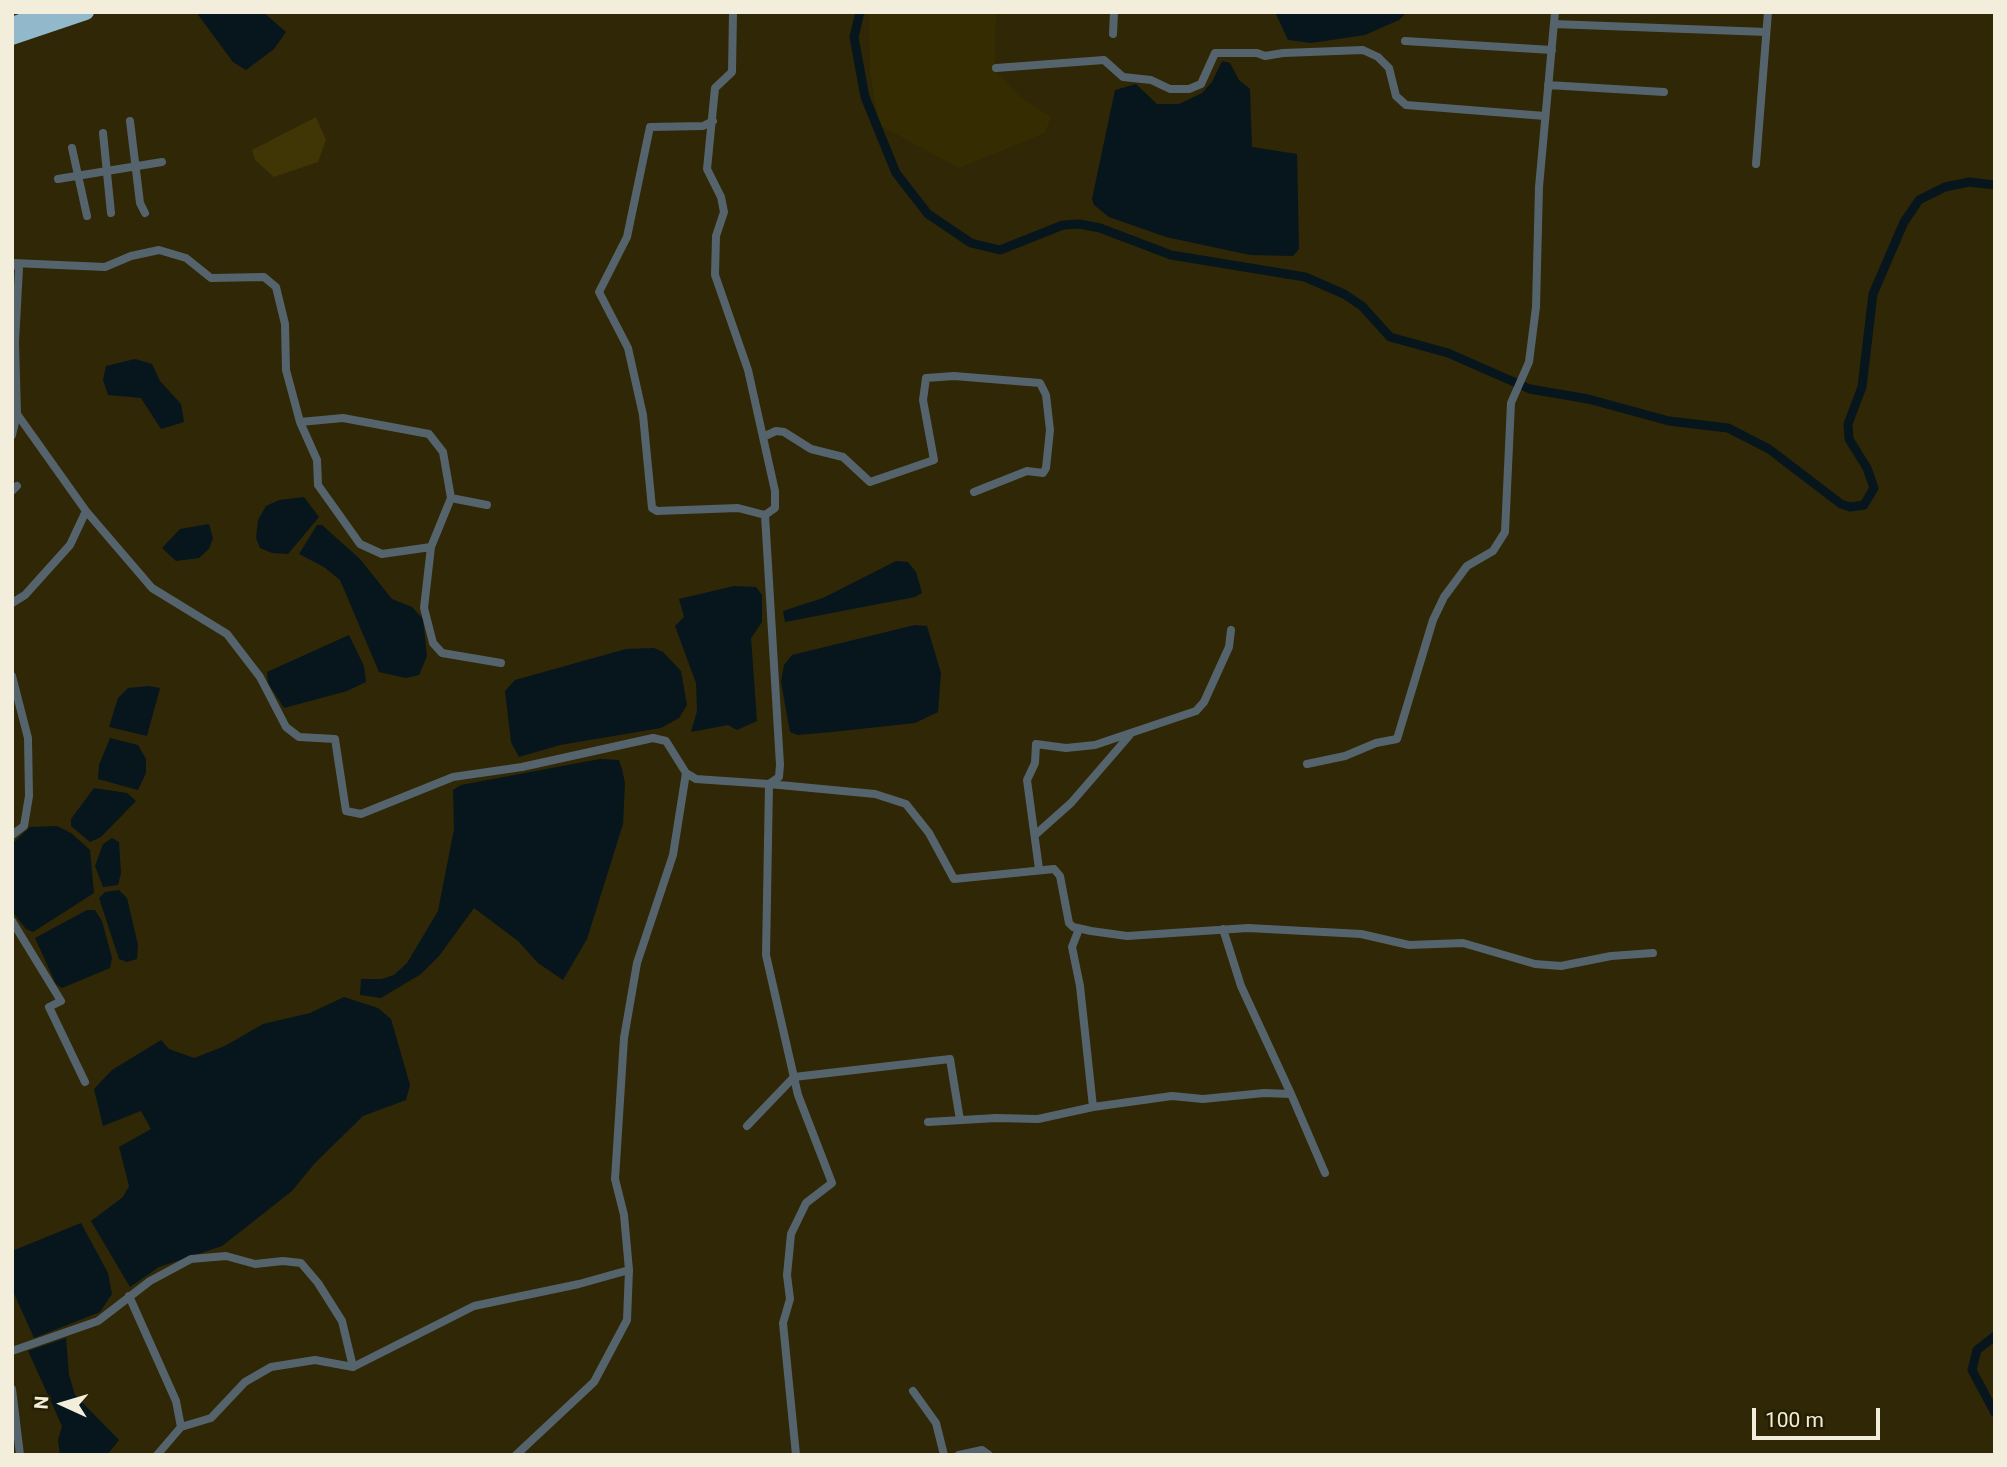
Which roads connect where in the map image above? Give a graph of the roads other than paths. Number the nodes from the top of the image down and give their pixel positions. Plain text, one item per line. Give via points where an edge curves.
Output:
1 (48, 12) edge
2 (86, 12) edge
3 (733, 12) edge
4 (1114, 12) edge
5 (1555, 12) edge
6 (1768, 12) edge
7 (1554, 24) junction
8 (12, 25) edge
9 (1766, 32) junction
10 (1113, 34) dead end
11 (12, 37) edge
12 (1405, 41) dead end
13 (1552, 50) junction
14 (996, 68) dead end
15 (1548, 85) junction
16 (1664, 92) dead end
17 (1545, 116) junction
18 (130, 121) dead end
19 (713, 121) junction
20 (103, 133) dead end
21 (72, 148) dead end
22 (162, 162) dead end
23 (1756, 164) dead end
24 (136, 166) junction
25 (109, 170) junction
26 (79, 175) junction
27 (58, 178) dead end
28 (111, 213) dead end
29 (145, 213) dead end
30 (87, 216) dead end
31 (12, 263) edge
32 (17, 414) junction
33 (300, 422) junction
34 (12, 435) edge
35 (763, 437) junction
36 (974, 492) dead end
37 (451, 498) junction
38 (487, 505) dead end
39 (86, 511) junction
40 (765, 515) junction
41 (431, 547) junction
42 (12, 603) edge
43 (1231, 630) dead end
44 (501, 663) dead end
45 (12, 676) edge
46 (1131, 733) junction
47 (1307, 764) dead end
48 (686, 773) junction
49 (769, 784) junction
50 (12, 835) edge
51 (1035, 835) junction
52 (1039, 869) junction
53 (12, 921) edge
54 (1079, 929) junction
55 (1223, 929) junction
56 (1653, 953) dead end
57 (794, 1077) junction
58 (85, 1082) dead end
59 (1291, 1094) junction
60 (1093, 1107) junction
61 (960, 1119) junction
62 (928, 1122) dead end
63 (747, 1126) dead end
64 (1325, 1173) dead end
65 (629, 1269) junction
66 (129, 1296) junction
67 (12, 1351) edge
68 (353, 1367) junction
69 (12, 1389) edge
70 (913, 1391) dead end
71 (181, 1427) junction
72 (17, 1453) edge
73 (157, 1455) edge
74 (516, 1455) edge
75 (796, 1455) edge
76 (944, 1455) edge
77 (959, 1455) edge
78 (989, 1455) edge

1 - 8 highway
2 - 11 highway
3 - 19 street via 732,72 715,88
4 - 10 street
5 - 7 street
6 - 9 street
7 - 9 street
7 - 13 street
9 - 23 street
12 - 13 street
13 - 15 street
14 - 17 street via 1104,60 1123,76 1151,80 1170,89 1189,89 1201,83 1215,53 1265,57 1363,50 1388,68 1395,96 1406,106
15 - 16 street
15 - 17 street
17 - 47 street via 1536,307 1529,362 1511,403 1506,532 1493,551 1467,566 1444,597 1397,739
18 - 24 street
19 - 35 street via 706,169 724,212 716,236 715,275 748,370
19 - 40 street via 703,126 650,127 627,237 599,292 628,348 643,415 652,508 738,508
20 - 25 street
21 - 26 street
22 - 24 street
24 - 25 street
24 - 29 street
25 - 26 street
25 - 28 street
26 - 27 street
26 - 30 street
31 - 32 street via 19,268
31 - 33 street via 105,267 159,250 186,258 211,278 264,277 276,287 279,299 285,324 286,370
32 - 34 street
32 - 39 street
33 - 37 street via 343,418 429,434 443,452
33 - 41 street via 317,460 318,485 360,544 382,554
35 - 36 street via 784,432 811,449 843,457 870,482 934,460 923,400 926,378 938,375 1040,383 1050,430 1043,473 1027,471
35 - 40 street via 775,491 775,508
37 - 38 street
37 - 41 street
39 - 42 street via 70,545 25,595
39 - 48 street via 152,588 227,634 260,677 286,727 299,737 335,739 346,811 361,814 453,777 653,738 666,741
40 - 49 street via 780,765 779,777
41 - 44 street via 424,608 433,643 442,653
43 - 46 street via 1229,647 1196,711
45 - 50 street via 28,738 29,796 24,826
46 - 51 street via 1071,803
46 - 51 street via 1094,745 1036,744 1035,764 1027,780
48 - 49 street via 696,779
48 - 65 street via 673,855 637,962 624,1038 615,1179
49 - 52 street via 875,794 906,804 929,833 954,879
49 - 57 street via 766,954
51 - 52 street
52 - 54 street via 1057,872 1066,916
53 - 58 street via 61,1001 49,1007
54 - 55 street via 1128,936
54 - 60 street via 1072,947
55 - 56 street via 1361,934 1409,945 1463,943 1535,964 1561,966
55 - 59 street via 1241,986
57 - 61 street via 950,1059
57 - 63 street
57 - 75 street via 810,1133 832,1183 806,1203 791,1234 790,1299 783,1323
59 - 60 street via 1203,1099 1172,1096
59 - 64 street
60 - 61 street via 1038,1119
61 - 62 street
65 - 68 street via 474,1306
65 - 74 street via 627,1320 594,1382
66 - 67 street via 98,1321
66 - 68 street via 191,1259 226,1256 255,1264 301,1263 342,1321
66 - 71 street via 176,1401
68 - 71 street via 315,1360 271,1367 246,1382 211,1419
69 - 72 street
70 - 76 street via 936,1423
71 - 73 street
77 - 78 street via 982,1450

